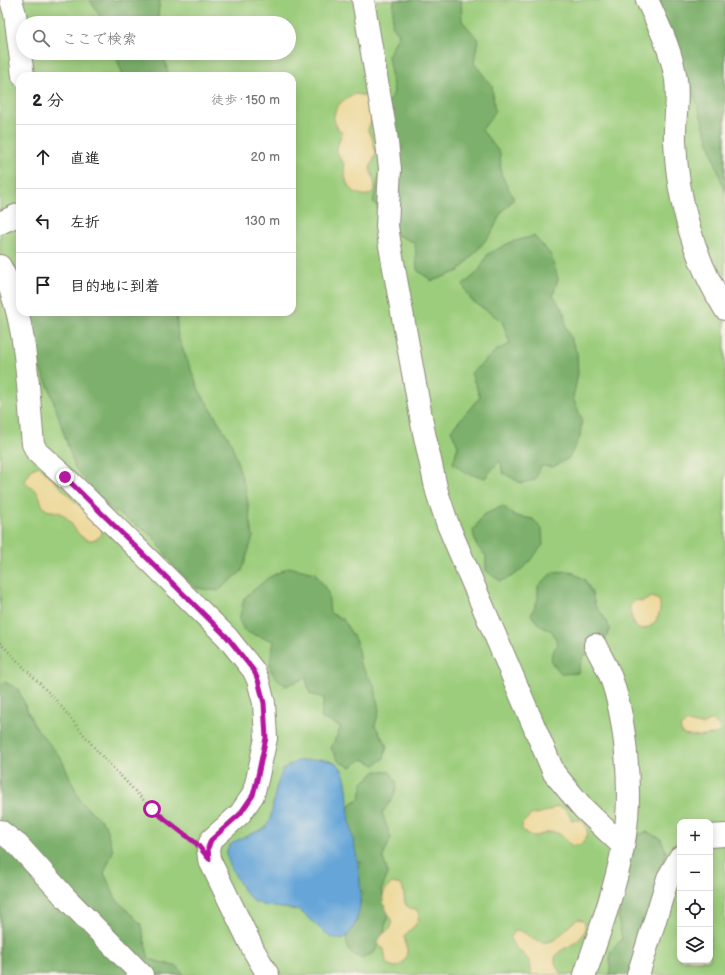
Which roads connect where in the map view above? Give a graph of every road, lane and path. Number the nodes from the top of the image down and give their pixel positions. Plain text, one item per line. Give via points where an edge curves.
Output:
1 (11, 0) edge
2 (363, 0) edge
3 (647, 0) edge
4 (16, 22) edge
5 (21, 60) edge
6 (22, 72) edge
7 (16, 216) edge
8 (0, 223) edge
9 (0, 266) edge
10 (16, 308) edge
11 (725, 309) edge
12 (18, 316) edge
13 (0, 643) edge
14 (595, 645) dead end
15 (0, 831) edge
16 (725, 835) edge
17 (713, 836) edge
18 (623, 846) junction
19 (209, 859) junction
20 (677, 862) edge
21 (142, 975) edge
22 (268, 975) edge
23 (585, 975) edge
24 (638, 975) edge

1 - 4 lane
2 - 18 lane via 390,169 390,246 436,492 554,773 583,808
3 - 11 lane via 664,38 676,80 678,102 675,140 678,179 684,207 701,263
5 - 6 lane
7 - 8 lane
9 - 10 lane
12 - 19 lane via 33,444 37,452 227,637 254,671 258,680 264,703 266,738 253,795 240,814 211,840 208,848
13 - 19 path via 55,699 98,752 152,809 197,844
14 - 18 lane via 610,676 623,738 628,775
15 - 21 lane via 18,845
16 - 17 lane
18 - 23 lane via 613,888
19 - 22 lane
20 - 24 lane via 668,878

